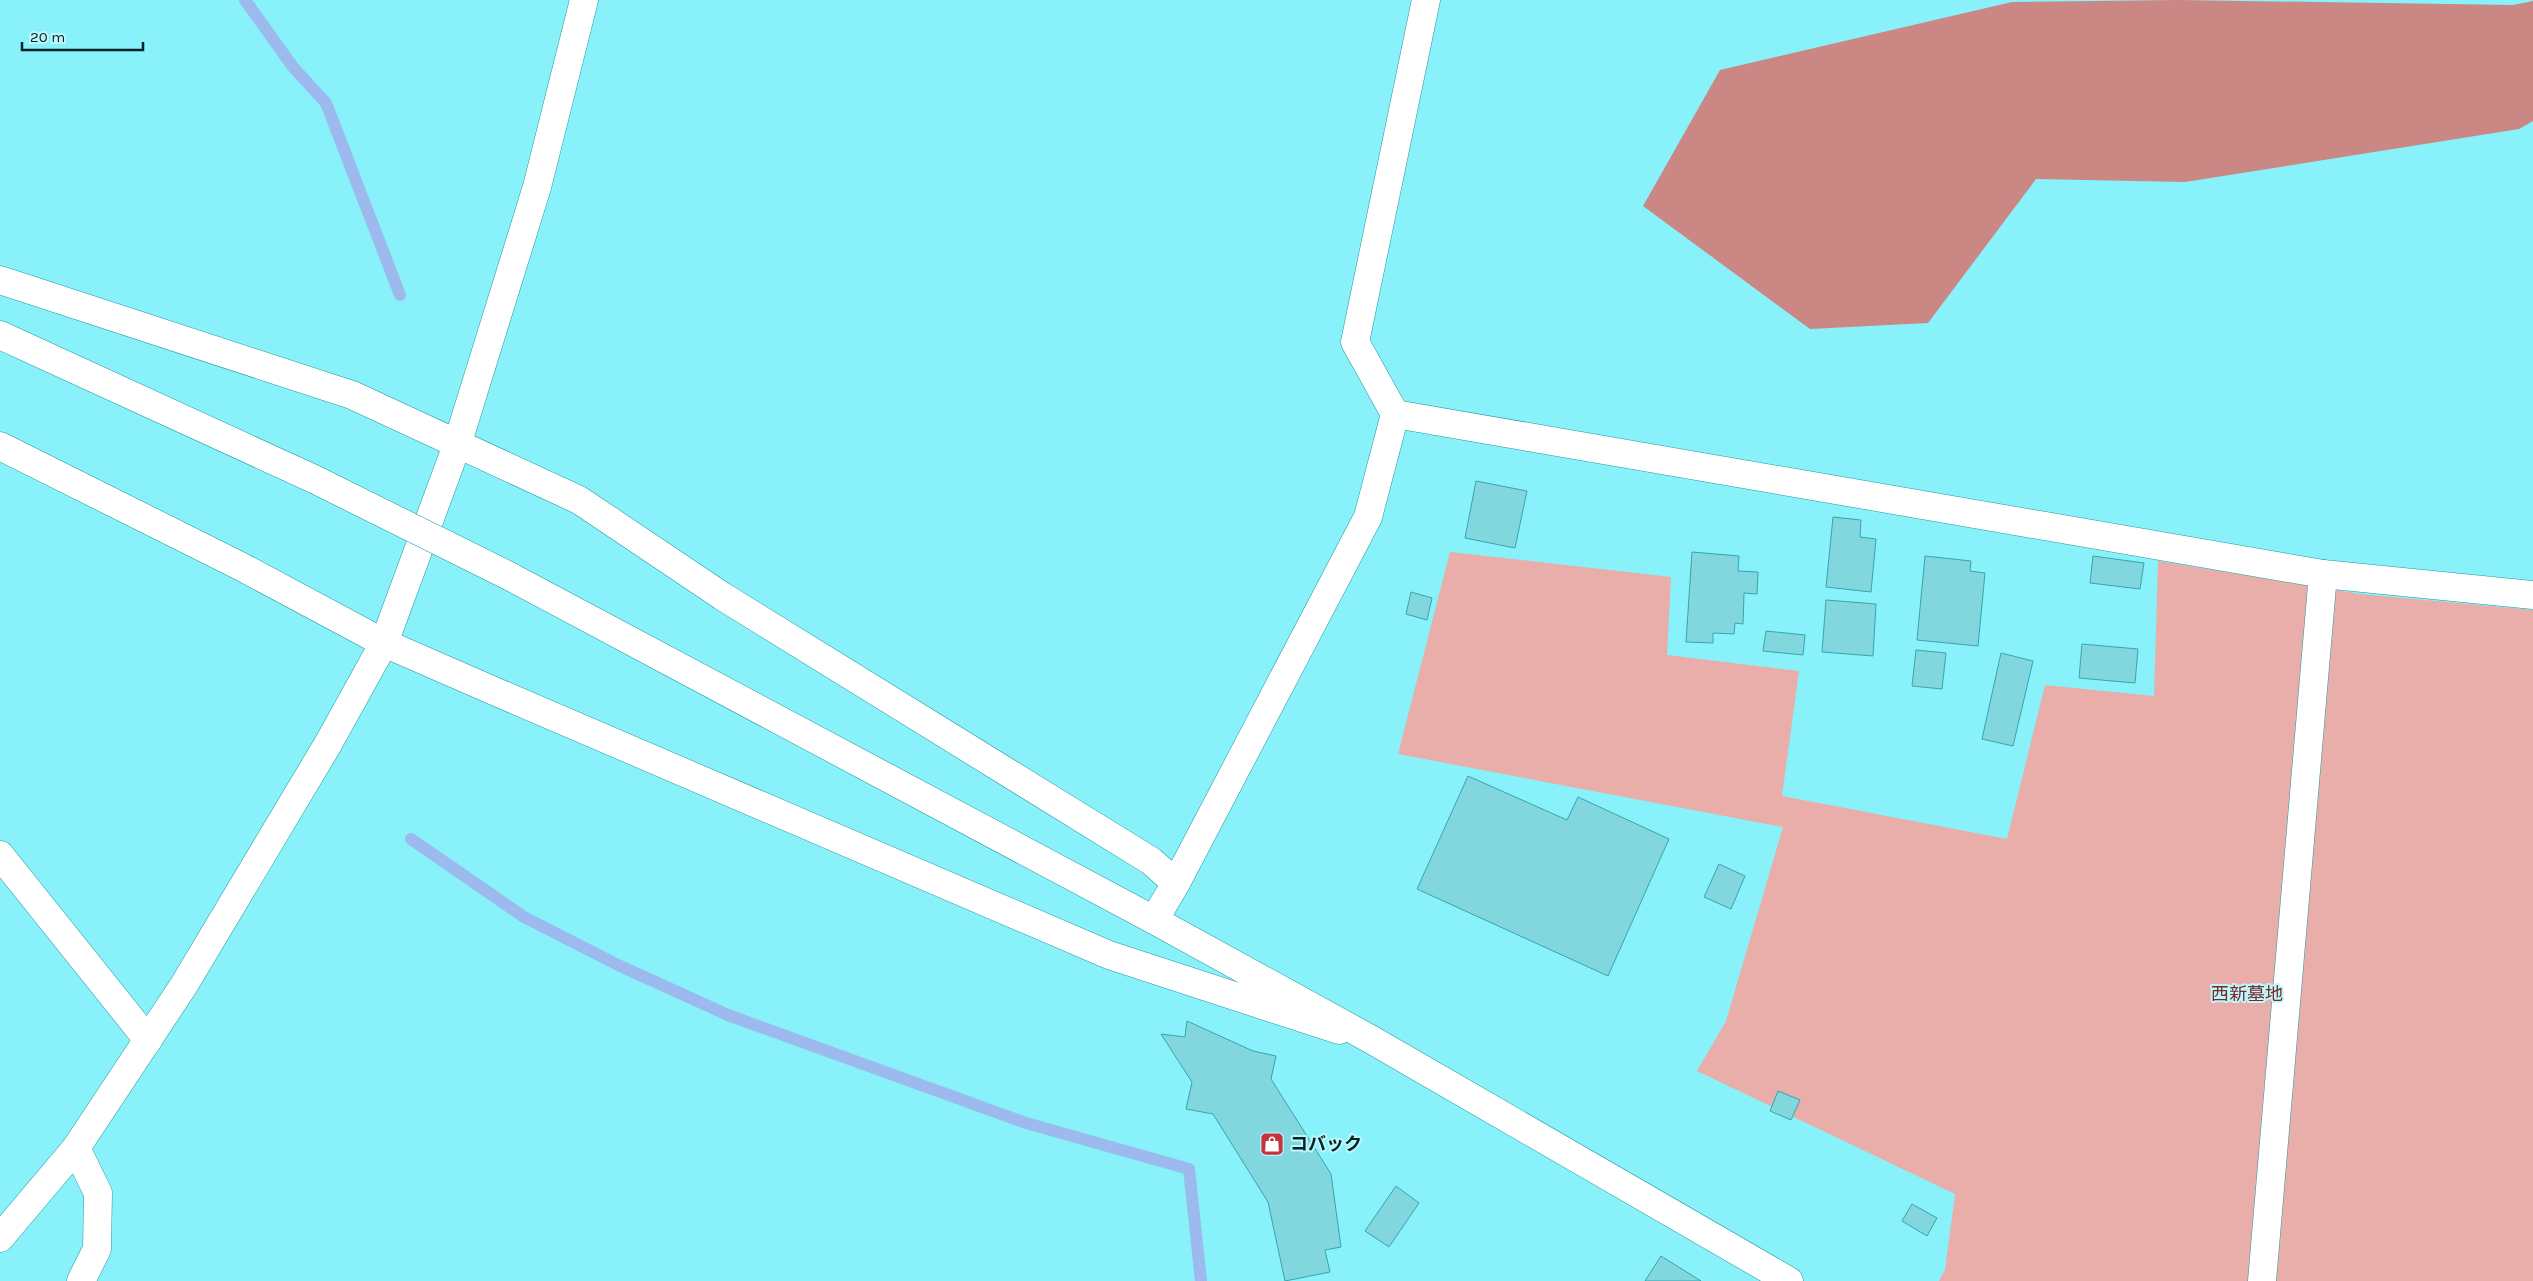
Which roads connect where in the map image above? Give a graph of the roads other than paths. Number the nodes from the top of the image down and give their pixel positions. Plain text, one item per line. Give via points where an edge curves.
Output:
1 (584, 0) edge
2 (1426, 0) edge
3 (0, 280) edge
4 (0, 335) edge
5 (1395, 414) junction
6 (456, 445) junction
7 (0, 446) edge
8 (2322, 574) junction
9 (2533, 595) edge
10 (384, 643) junction
11 (0, 855) edge
12 (1176, 883) junction
13 (1154, 920) junction
14 (148, 1040) junction
15 (1372, 1040) junction
16 (76, 1148) junction
17 (0, 1238) edge
18 (81, 1281) edge
19 (1789, 1281) edge
20 (2262, 1281) edge

1 - 6 street via 537,187
2 - 5 street via 1355,342
3 - 6 street via 352,395
4 - 13 street, bridge via 316,480 510,577
5 - 8 street
5 - 12 street via 1368,517
6 - 10 street
6 - 12 street via 579,500 722,596 1151,861
7 - 10 street via 240,566
8 - 9 street
8 - 20 street
10 - 14 street via 328,744
10 - 15 street via 1109,955
11 - 14 street
12 - 13 street
13 - 15 street
14 - 16 street
15 - 19 street
16 - 17 street
16 - 18 street via 98,1193 97,1249

